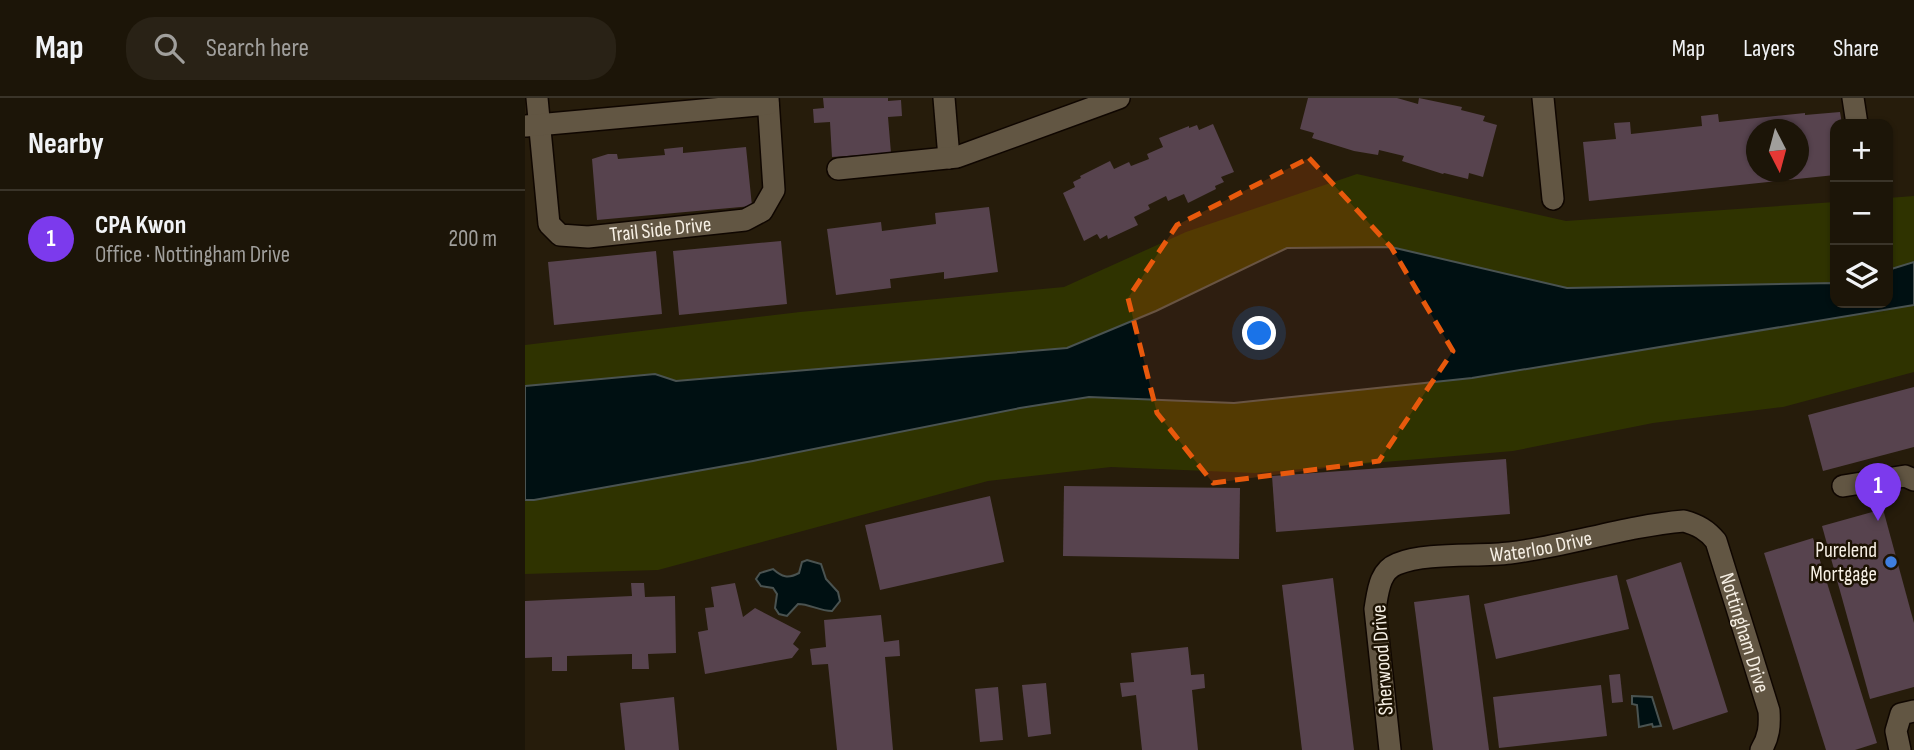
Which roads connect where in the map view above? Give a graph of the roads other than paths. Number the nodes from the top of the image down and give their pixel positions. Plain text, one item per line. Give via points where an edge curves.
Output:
1 (537, 98) edge
2 (944, 98) edge
3 (1119, 98) edge
4 (1543, 98) edge
5 (1853, 98) edge
6 (768, 101) edge
7 (657, 106) edge
8 (1856, 119) edge
9 (532, 126) edge
10 (949, 158) junction
11 (838, 169) dead end
12 (1553, 199) dead end
13 (1914, 480) edge
14 (1843, 486) dead end
15 (1697, 524) joint
16 (1385, 572) joint
17 (1914, 711) edge
18 (1390, 750) edge
19 (1762, 750) edge
20 (1900, 750) edge

1 - 9 street, Trail Side Drive
2 - 10 street
3 - 10 street
4 - 12 street
5 - 8 street
6 - 7 street
6 - 9 street, Trail Side Drive via 774,190 762,211 745,220 588,237 561,234 549,223
7 - 9 street
10 - 11 street
13 - 14 street via 1905,476
15 - 16 street, Waterloo Drive via 1670,522 1510,553 1423,559
15 - 19 street, Nottingham Drive via 1716,541 1769,711 1768,737
16 - 18 street, Sherwood Drive via 1375,609
17 - 20 street via 1901,714 1896,732

